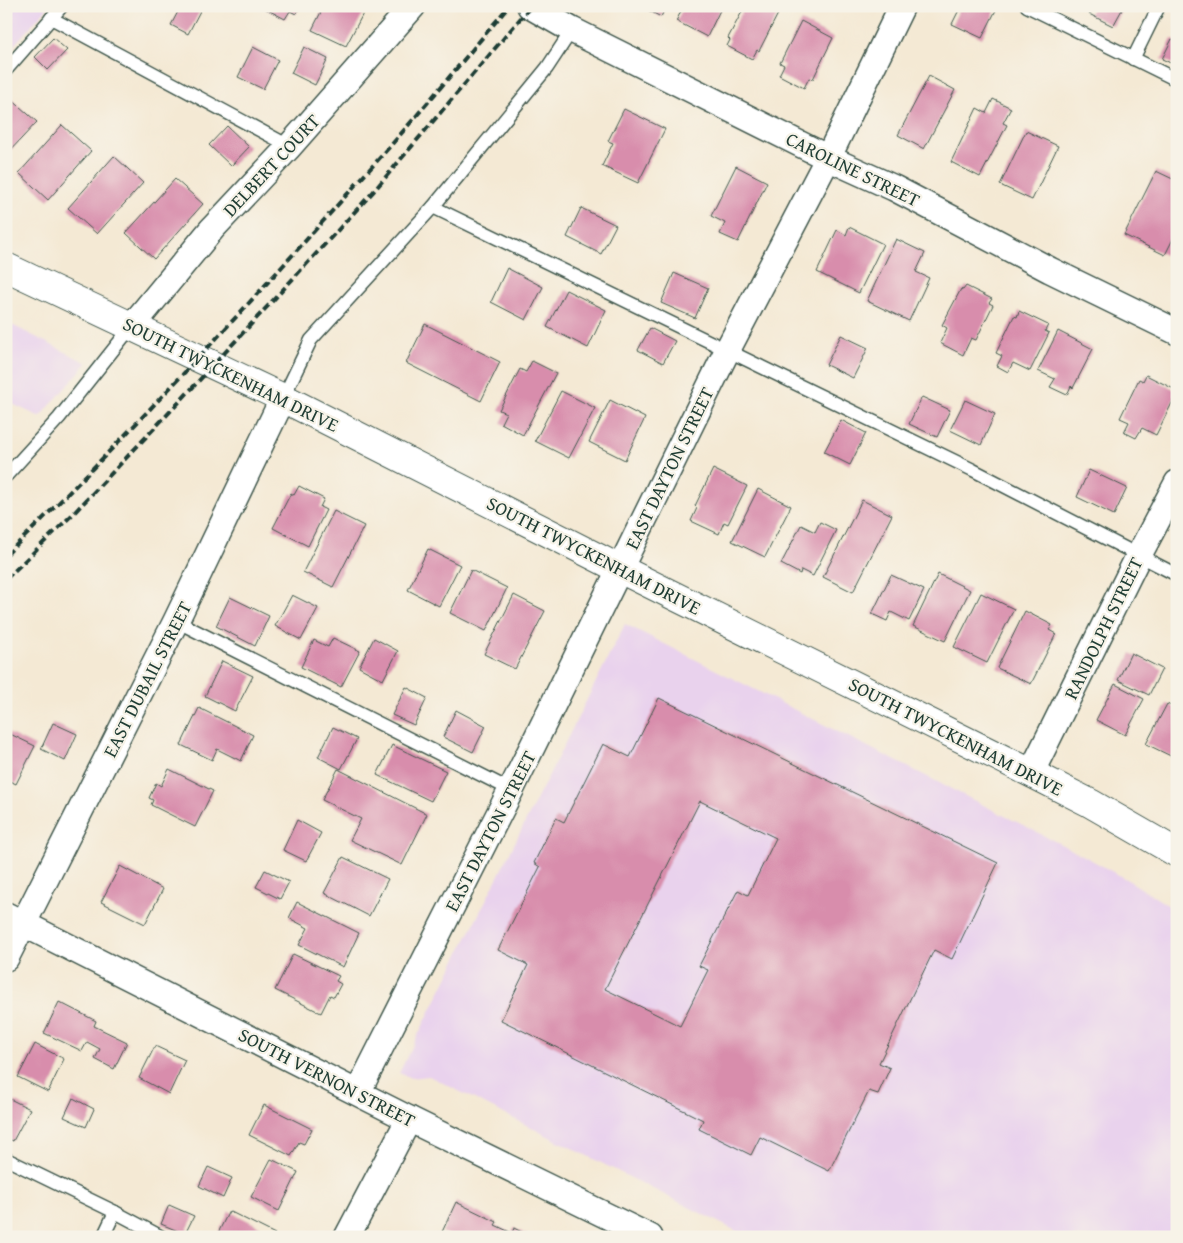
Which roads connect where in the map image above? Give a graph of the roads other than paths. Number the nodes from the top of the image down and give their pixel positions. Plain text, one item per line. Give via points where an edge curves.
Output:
1 (62, 6) edge
2 (413, 6) edge
3 (530, 6) edge
4 (902, 6) edge
5 (1027, 6) edge
6 (1159, 6) edge
7 (51, 18) junction
8 (572, 30) junction
9 (1132, 59) junction
10 (6, 70) edge
11 (1177, 80) edge
12 (288, 148) junction
13 (828, 158) junction
14 (433, 208) junction
15 (6, 267) edge
16 (132, 326) junction
17 (1177, 332) edge
18 (726, 351) junction
19 (283, 398) junction
20 (6, 476) edge
21 (1177, 482) edge
22 (1139, 555) junction
23 (620, 569) junction
24 (1177, 575) edge
25 (176, 621) junction
26 (1031, 773) junction
27 (511, 790) junction
28 (1177, 853) edge
29 (15, 919) edge
30 (6, 958) edge
31 (358, 1092) junction
32 (409, 1119) junction
33 (6, 1159) edge
34 (115, 1212) junction
35 (103, 1237) edge
36 (162, 1237) edge
37 (347, 1237) edge
38 (650, 1237) edge

1 - 7 lane
2 - 12 street, DELBERT COURT
3 - 8 street, CAROLINE STREET
4 - 13 street, EAST DAYTON STREET
5 - 9 lane
6 - 9 lane
7 - 10 lane
7 - 12 lane
8 - 13 street, CAROLINE STREET
8 - 14 lane via 548,68
9 - 11 lane
12 - 16 street, DELBERT COURT via 212,229
13 - 17 street, CAROLINE STREET via 894,188
13 - 18 street, EAST DAYTON STREET
14 - 18 lane
14 - 19 lane via 311,340
15 - 16 street, SOUTH TWYCKENHAM DRIVE
16 - 19 street, SOUTH TWYCKENHAM DRIVE
16 - 20 lane via 59,418
18 - 22 lane via 973,470
18 - 23 street, EAST DAYTON STREET
19 - 23 street, SOUTH TWYCKENHAM DRIVE
19 - 25 street, EAST DUBAIL STREET
21 - 22 street, RANDOLPH STREET
22 - 24 lane
22 - 26 street, RANDOLPH STREET
23 - 26 street, SOUTH TWYCKENHAM DRIVE
23 - 27 street, EAST DAYTON STREET
25 - 27 lane
25 - 29 street, EAST DUBAIL STREET
26 - 28 street, SOUTH TWYCKENHAM DRIVE
27 - 31 street, EAST DAYTON STREET
29 - 30 street, EAST DUBAIL STREET
29 - 31 street, SOUTH VERNON STREET
31 - 32 street, SOUTH VERNON STREET
32 - 37 street
32 - 38 street, SOUTH VERNON STREET
33 - 34 lane
34 - 35 lane
34 - 36 lane

